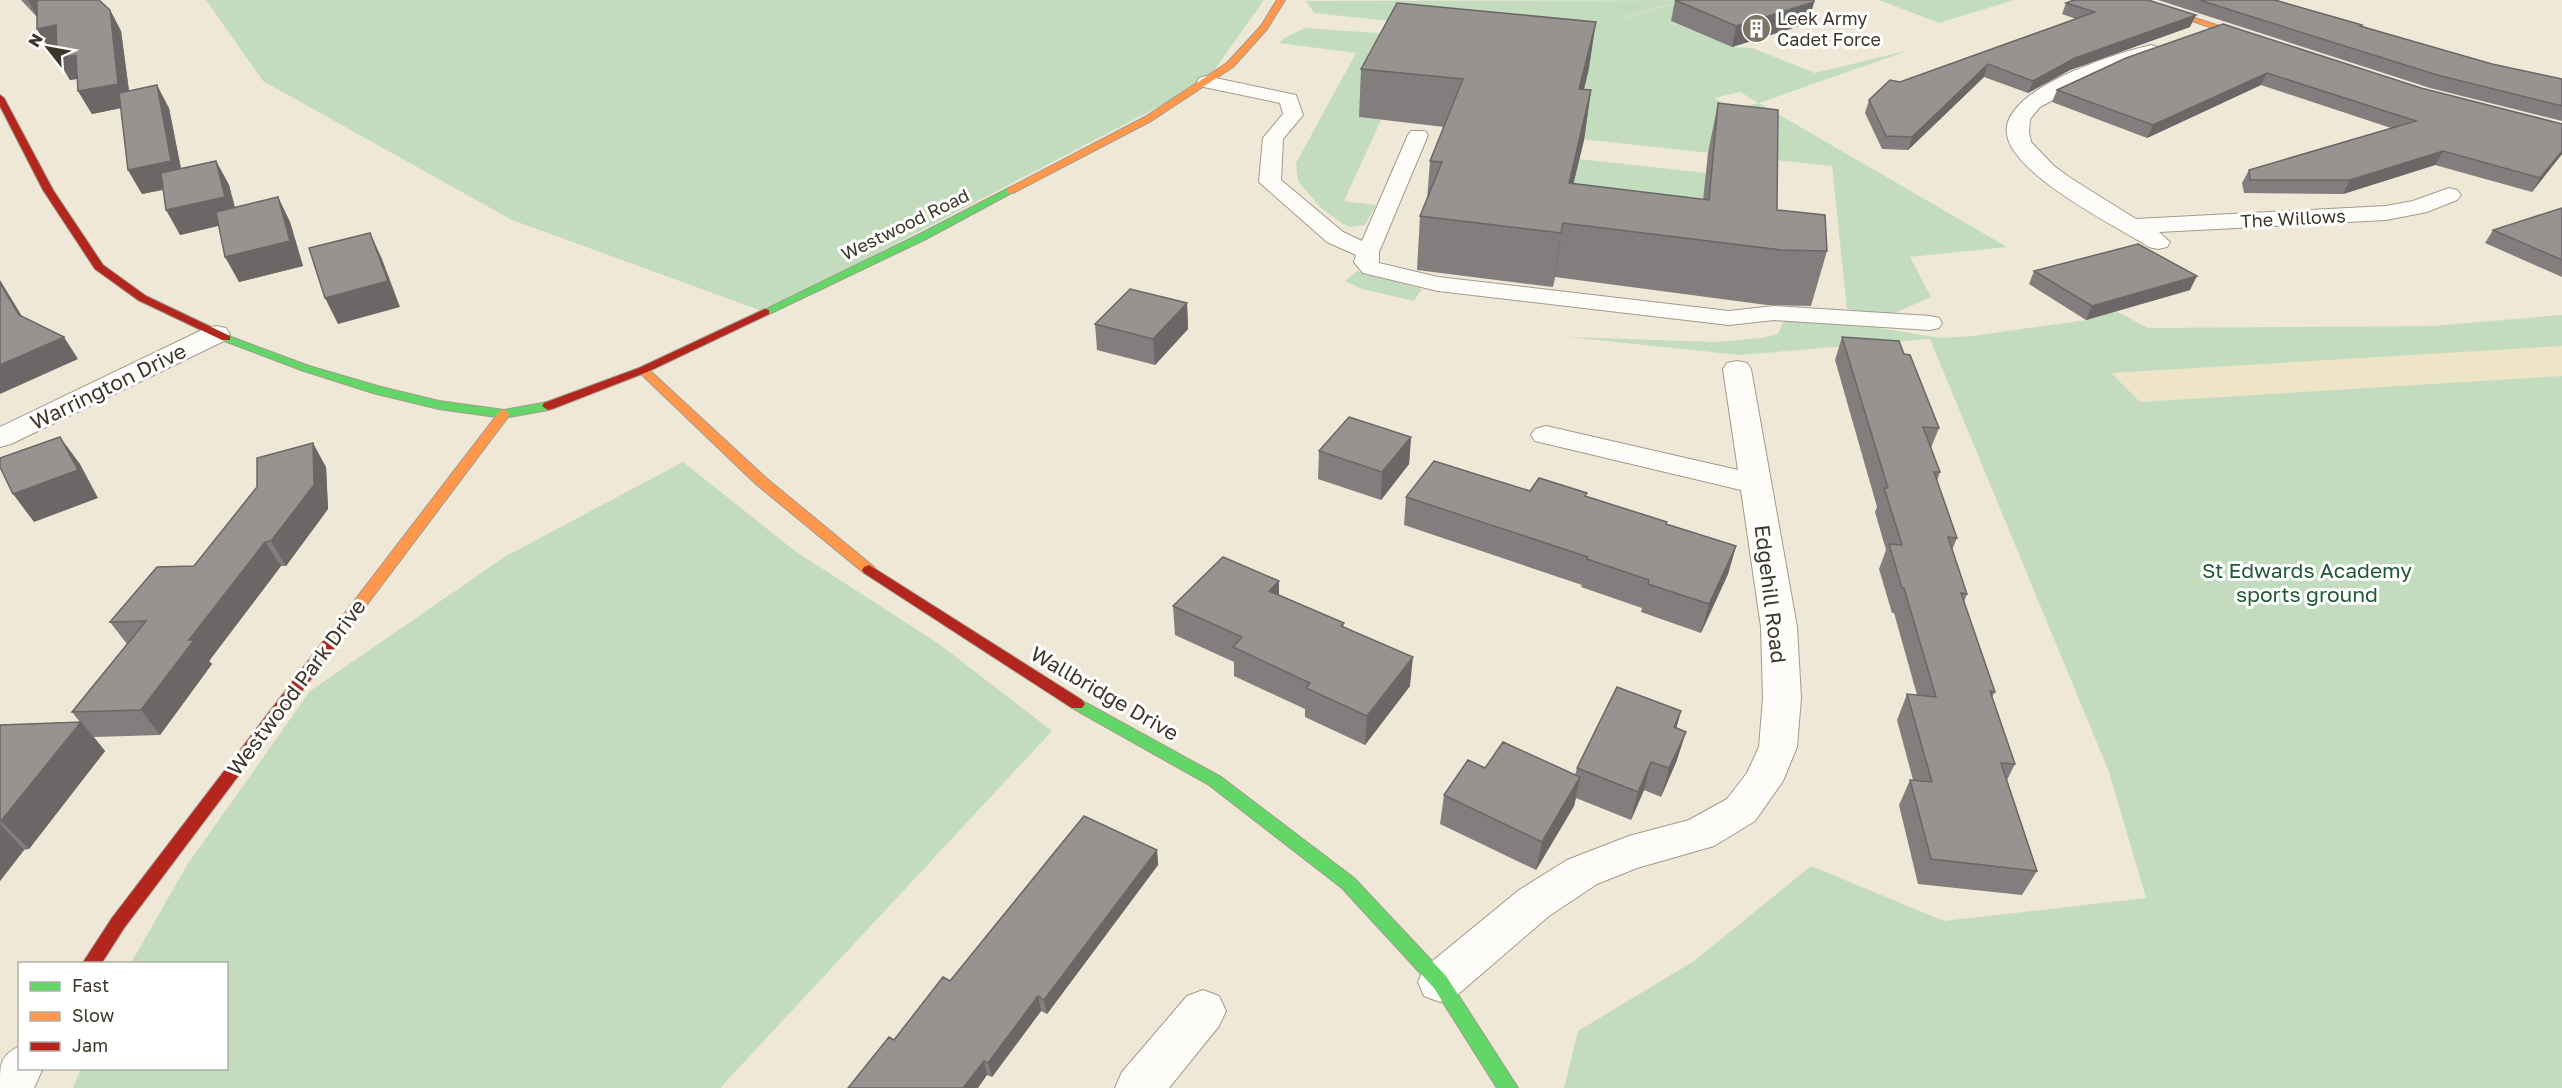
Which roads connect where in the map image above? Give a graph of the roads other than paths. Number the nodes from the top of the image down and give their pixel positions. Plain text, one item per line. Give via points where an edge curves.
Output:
1 (1281, 0) edge
2 (2133, 0) edge
3 (2218, 27) junction
4 (2275, 45) edge
5 (1206, 82) junction
6 (0, 98) edge
7 (1418, 135) dead end
8 (2449, 195) dead end
9 (2133, 226) junction
10 (2158, 242) dead end
11 (1368, 252) junction
12 (1930, 324) dead end
13 (216, 334) junction
14 (1737, 369) dead end
15 (643, 370) junction
16 (504, 414) junction
17 (1546, 435) dead end
18 (0, 438) edge
19 (1756, 484) junction
20 (92, 962) edge
21 (1440, 982) junction
22 (1203, 1011) dead end
23 (19, 1070) edge
24 (7, 1088) edge
25 (1139, 1088) edge
26 (1508, 1088) edge

1 - 5 street, Westwood Road via 1264,27 1230,65
2 - 3 street
3 - 4 street
3 - 9 street via 2107,66 2041,98 2023,112 2017,128 2020,141 2032,157 2052,176
5 - 11 lane via 1289,99 1293,115 1273,138 1270,182 1335,237
5 - 15 street, Westwood Road via 1148,119 920,238
6 - 13 street, Westwood Road via 48,190 99,267 142,298
7 - 11 lane
8 - 9 street, The Willows via 2419,207 2386,213
9 - 10 street
11 - 12 lane via 1366,262 1371,268 1438,284 1729,318 1774,313
13 - 16 street, Westwood Road via 377,390 440,405
13 - 18 street, Warrington Drive
14 - 19 street, Edgehill Road
15 - 16 street, Westwood Road via 555,405
15 - 21 street, Wallbridge Drive via 761,481 877,577 1063,695 1215,781 1348,883
16 - 20 street, Westwood Park Drive
17 - 19 street
19 - 21 street, Edgehill Road via 1779,627 1781,686 1778,747 1763,781 1741,810 1700,834 1629,853 1582,872 1534,903
21 - 26 street, Wallbridge Drive
22 - 25 street
23 - 24 street

